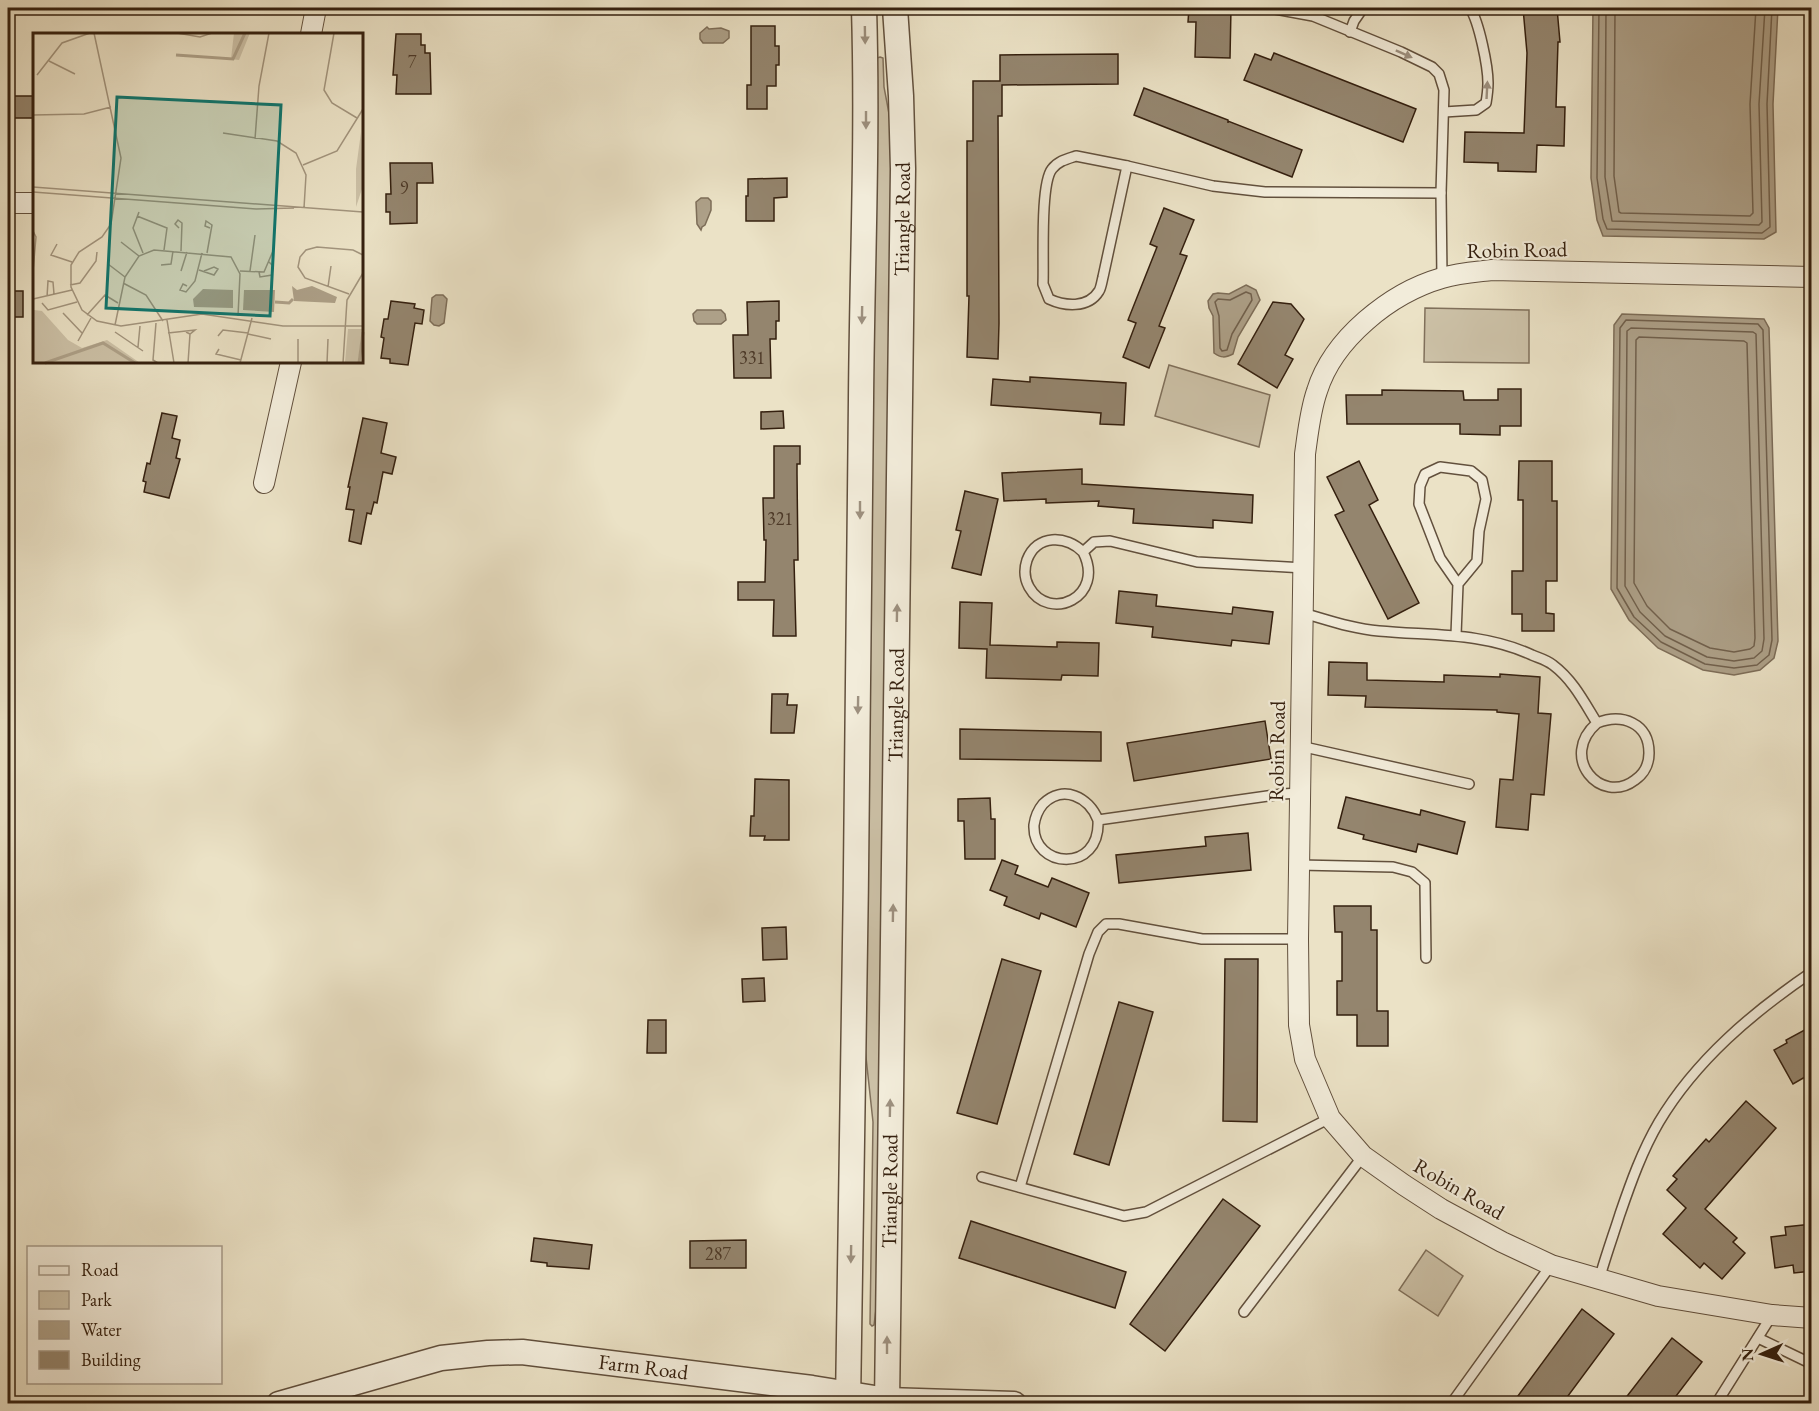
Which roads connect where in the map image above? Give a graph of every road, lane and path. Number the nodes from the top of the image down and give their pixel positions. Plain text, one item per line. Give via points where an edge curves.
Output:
1 (316, 8) edge
2 (864, 8) edge
3 (895, 8) edge
4 (1269, 8) edge
5 (1363, 8) edge
6 (1470, 8) edge
7 (1350, 32) junction
8 (310, 33) edge
9 (1444, 112) junction
10 (1127, 166) junction
11 (1441, 193) junction
12 (8, 203) edge
13 (33, 203) edge
14 (1812, 277) edge
15 (1442, 278) junction
16 (291, 363) edge
17 (264, 483) dead end
18 (1083, 552) junction
19 (1304, 568) junction
20 (1458, 585) junction
21 (1303, 613) junction
22 (1456, 634) junction
23 (1597, 723) junction
24 (1300, 746) junction
25 (1468, 784) dead end
26 (1300, 793) junction
27 (1098, 820) junction
28 (1299, 865) junction
29 (1298, 939) junction
30 (1426, 958) dead end
31 (1812, 972) edge
32 (1330, 1118) junction
33 (1363, 1156) junction
34 (982, 1177) dead end
35 (1020, 1188) junction
36 (1551, 1265) junction
37 (1599, 1280) junction
38 (1244, 1312) dead end
39 (1772, 1315) junction
40 (1812, 1318) edge
41 (1758, 1338) junction
42 (1812, 1364) edge
43 (848, 1399) edge
44 (887, 1402) edge
45 (279, 1404) edge
46 (1014, 1404) edge
47 (1451, 1404) edge
48 (1716, 1404) edge

1 - 8 street
2 -> 43 street, Triangle Road via 866,165
44 -> 3 street, Triangle Road via 903,169
4 - 7 lane via 1313,16
5 - 7 lane
9 -> 6 lane via 1476,110 1486,103 1485,62
7 -> 9 lane via 1432,67 1444,90
9 - 11 lane
10 - 10 lane via 1076,156 1062,160 1051,170 1045,186 1043,284 1049,299 1073,305 1099,292
10 - 11 lane via 1213,186 1265,192
11 - 15 lane
12 - 13 street
14 - 15 street, Robin Road via 1492,270
15 - 19 street, Robin Road via 1393,300 1370,316 1331,361 1317,390 1305,454
16 - 17 street
18 - 18 lane via 1090,573 1081,594 1062,604 1040,599 1032,592 1027,583 1026,562 1038,546 1046,541 1067,540
18 - 19 lane via 1094,542 1110,541 1197,562
19 - 21 street, Robin Road
20 - 20 lane via 1477,561 1486,498 1482,480 1471,471 1440,467 1425,474 1419,504 1440,558
20 - 22 lane
21 - 22 lane via 1377,631
21 - 24 street, Robin Road
22 - 23 lane via 1524,651 1552,664 1573,684
23 - 23 lane via 1583,741 1581,753 1588,775 1608,786 1620,787 1640,777 1649,757 1645,735 1629,721 1618,718
24 - 25 lane
24 - 26 street, Robin Road
26 - 27 lane
26 - 28 street, Robin Road
27 - 27 lane via 1096,840 1082,856 1072,859 1062,860 1043,850 1034,832 1037,812 1060,795 1080,797
28 - 29 street, Robin Road
28 - 30 lane via 1392,867 1412,872 1425,883
29 - 32 street, Robin Road via 1299,1025 1305,1059
29 - 35 lane via 1202,939 1106,924 1098,932 1089,954
31 - 37 lane via 1731,1034 1688,1080 1659,1121 1637,1164
32 - 33 street, Robin Road
32 - 35 lane via 1146,1212 1124,1216
33 - 36 street, Robin Road via 1442,1209
33 - 38 lane
34 - 35 lane
36 - 37 street, Robin Road
36 - 47 lane
37 - 39 street, Robin Road via 1658,1296
39 - 40 street, Robin Road
39 - 41 lane
41 - 42 lane
41 - 48 lane
43 - 44 street, Farm Road
43 - 45 street, Farm Road via 522,1352 441,1358
44 - 46 street, Farm Road

